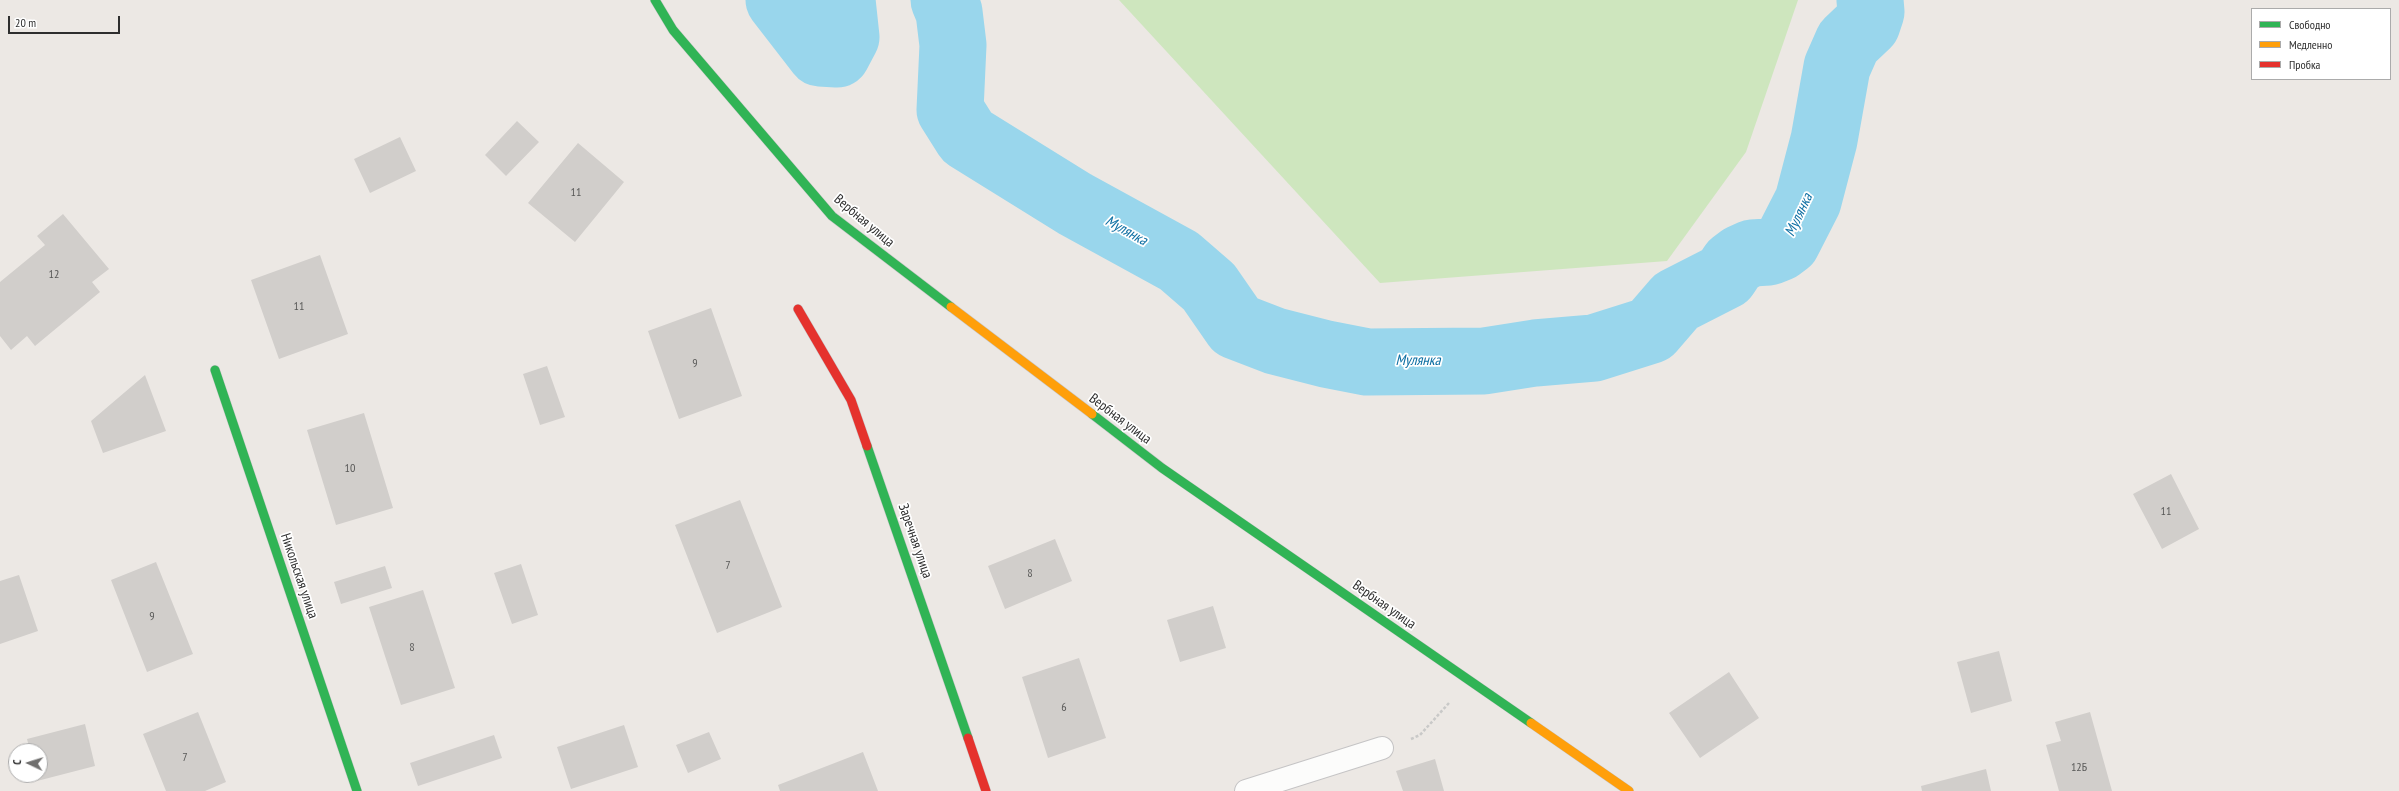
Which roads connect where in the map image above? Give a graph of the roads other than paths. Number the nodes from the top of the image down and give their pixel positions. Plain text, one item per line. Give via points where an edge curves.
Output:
1 (655, 0) edge
2 (798, 309) dead end
3 (215, 370) dead end
4 (1382, 748) road end
5 (357, 791) edge
6 (986, 791) edge
7 (1246, 791) edge
8 (1629, 791) edge

1 - 8 street, Вербная улица via 673,30 832,216 1162,468
2 - 6 street, Заречная улица via 851,400
3 - 5 street, Никольская улица
4 - 7 street

